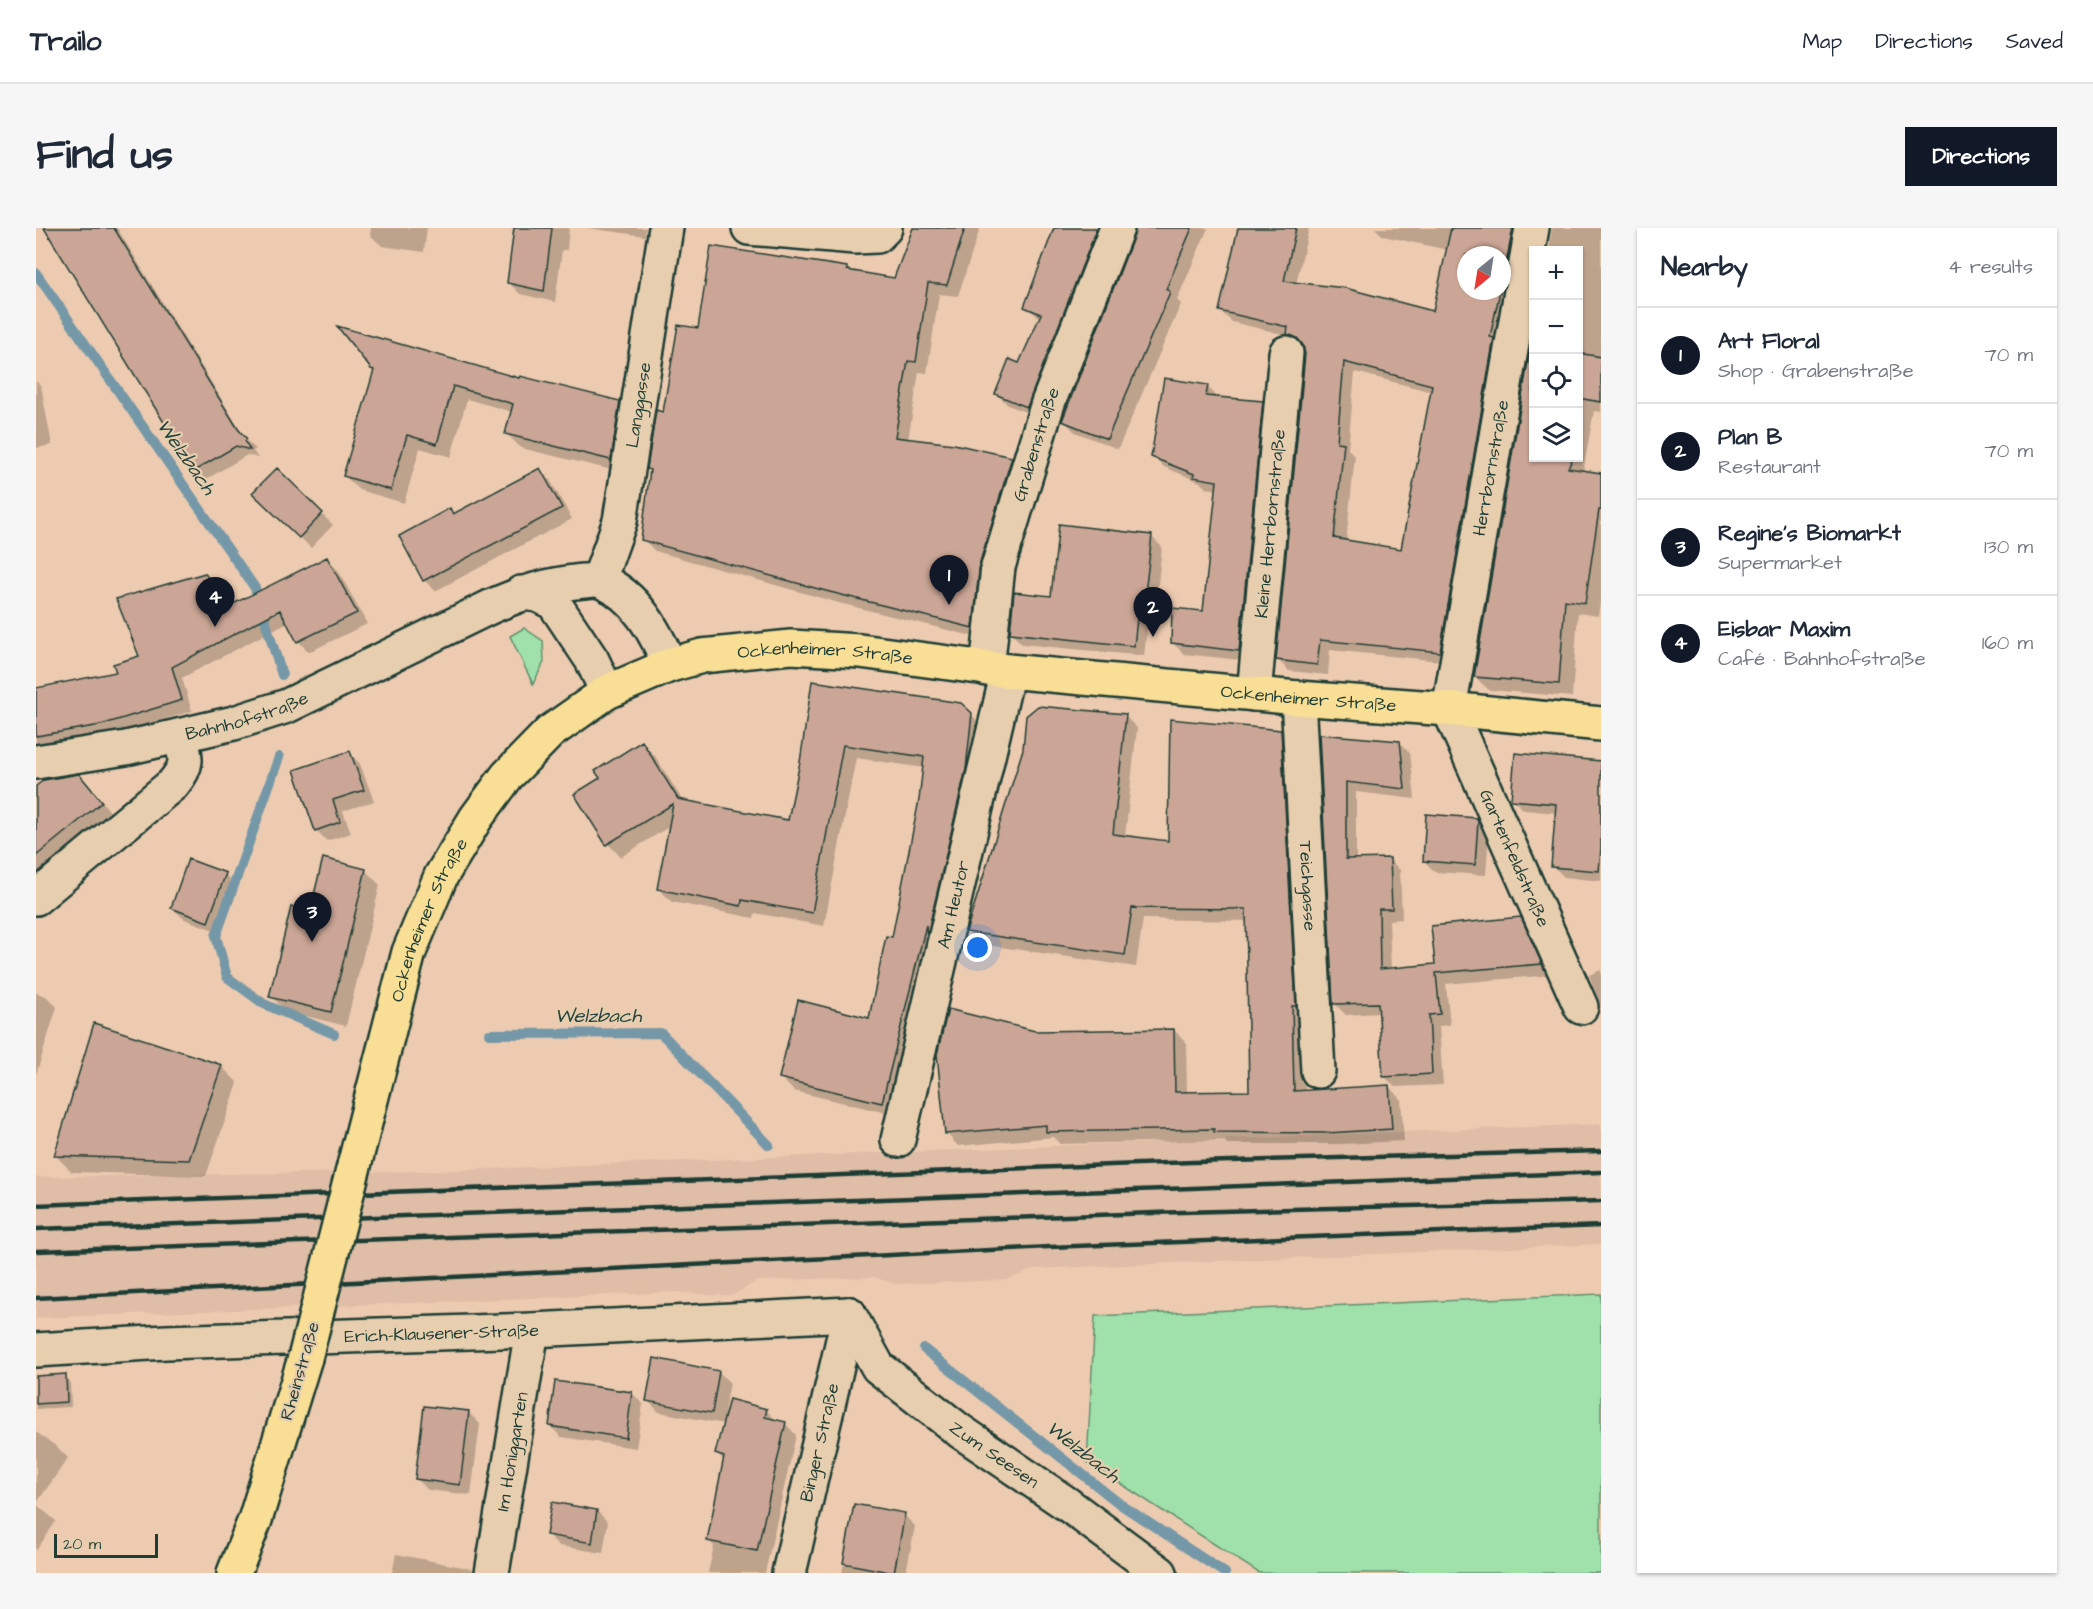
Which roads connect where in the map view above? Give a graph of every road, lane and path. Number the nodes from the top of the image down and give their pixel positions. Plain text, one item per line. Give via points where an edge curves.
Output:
1 (666, 228) edge
2 (749, 228) edge
3 (885, 228) edge
4 (1118, 228) edge
5 (1532, 228) edge
6 (1286, 353) dead end
7 (599, 580) junction
8 (521, 593) junction
9 (670, 665) junction
10 (998, 670) junction
11 (607, 692) junction
12 (1254, 694) junction
13 (1298, 698) junction
14 (1449, 709) junction
15 (1601, 724) edge
16 (180, 736) junction
17 (36, 762) edge
18 (36, 898) edge
19 (1581, 1007) dead end
20 (1318, 1071) dead end
21 (897, 1140) dead end
22 (354, 1166) joint
23 (849, 1314) junction
24 (532, 1330) junction
25 (36, 1350) edge
26 (1150, 1570) edge
27 (234, 1573) edge
28 (492, 1573) edge
29 (789, 1573) edge

1 - 7 street, Langgasse via 620,521
2 - 3 street via 855,237 877,236
4 - 10 street, Grabenstraße via 1048,403 998,567
5 - 14 street, Herrbornstraße
6 - 12 street, Kleine Herrbornstraße
7 - 8 street, Bahnhofstraße via 553,584
7 - 9 street via 629,600 647,621
8 - 11 street via 538,595 554,603 592,660
8 - 16 street, Bahnhofstraße via 287,706
9 - 10 main road, Ockenheimer Straße via 702,656 791,647 860,651
9 - 11 main road, Ockenheimer Straße
10 - 12 main road, Ockenheimer Straße
10 - 21 street, Am Heutor
11 - 22 main road, Ockenheimer Straße via 550,732 514,769 476,818 441,876 409,952
12 - 13 main road, Ockenheimer Straße
13 - 14 main road, Ockenheimer Straße
13 - 20 street, Teichgasse
14 - 15 main road, Ockenheimer Straße
14 - 19 street, Gartenfeldstraße
16 - 17 street
16 - 18 street, Bahnhofstraße via 185,766 173,784
22 - 27 main road, Rheinstraße, bridge via 305,1358 255,1520
23 - 24 street, Erich-Klausener-Straße
23 - 26 street, Zum Seesen via 878,1367 960,1431 1067,1504
23 - 29 street, Binger Straße
24 - 25 street, Erich-Klausener-Straße
24 - 28 street, Im Honiggarten

